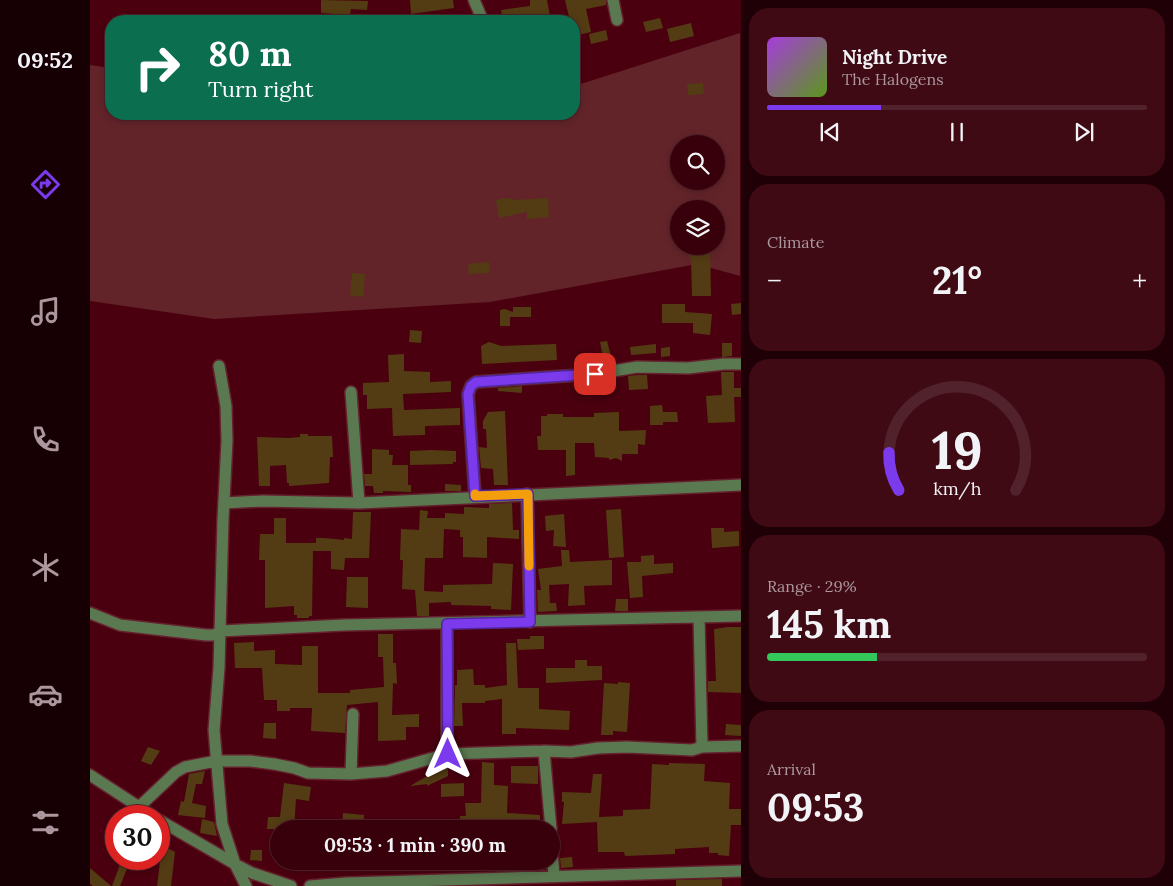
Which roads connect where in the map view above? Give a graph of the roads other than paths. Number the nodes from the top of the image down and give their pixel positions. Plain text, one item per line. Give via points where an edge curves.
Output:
1 (474, 0) edge
2 (614, 0) edge
3 (480, 15) edge
4 (617, 20) dead end
5 (740, 364) edge
6 (219, 366) dead end
7 (351, 392) dead end
8 (740, 485) edge
9 (528, 494) junction
10 (475, 496) junction
11 (224, 503) junction
12 (359, 503) junction
13 (90, 613) edge
14 (740, 616) edge
15 (699, 617) junction
16 (530, 622) junction
17 (447, 624) junction
18 (221, 631) junction
19 (352, 714) dead end
20 (740, 746) edge
21 (702, 747) junction
22 (544, 751) junction
23 (448, 754) junction
24 (216, 761) junction
25 (351, 774) junction
26 (90, 775) edge
27 (138, 805) edge
28 (141, 805) edge
29 (550, 820) edge
30 (170, 826) edge
31 (235, 864) junction
32 (554, 870) edge
33 (740, 871) edge
34 (554, 876) junction
35 (515, 877) junction
36 (487, 882) edge
37 (246, 886) edge
38 (290, 886) edge
39 (310, 886) edge
40 (528, 886) edge

1 - 3 street
2 - 4 street
5 - 10 street via 637,367 595,374 476,382 468,394
6 - 11 street via 226,406
7 - 12 street
8 - 9 street
9 - 10 street
9 - 16 street
10 - 12 street
11 - 12 street
11 - 18 street
13 - 18 street via 120,625 206,635
14 - 15 street
15 - 16 street
15 - 21 street
16 - 17 street
17 - 18 street
17 - 23 street
18 - 24 street via 214,730
19 - 25 street
20 - 21 street
21 - 22 street via 692,750 627,747
22 - 23 street
22 - 29 street
23 - 25 street via 387,771
24 - 25 street via 250,761 308,773
24 - 28 street via 184,767
24 - 31 street via 222,824
26 - 27 street
30 - 31 street
31 - 37 street
31 - 38 street
32 - 34 street
33 - 34 street
34 - 35 street
35 - 36 street
35 - 40 street
36 - 39 street

